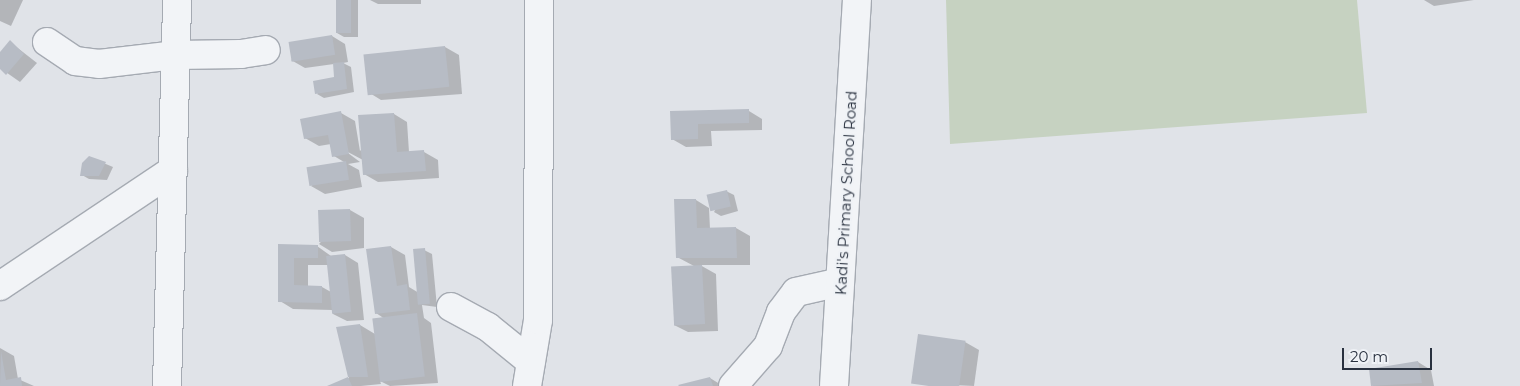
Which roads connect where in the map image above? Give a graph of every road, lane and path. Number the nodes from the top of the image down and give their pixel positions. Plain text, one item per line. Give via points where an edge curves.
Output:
1 (177, 0) edge
2 (539, 0) edge
3 (857, 0) edge
4 (47, 42) dead end
5 (266, 50) dead end
6 (176, 55) junction
7 (173, 170) junction
8 (840, 282) junction
9 (0, 286) edge
10 (451, 307) dead end
11 (529, 374) edge
12 (167, 386) edge
13 (733, 386) edge
14 (834, 386) edge

1 - 6 street
2 - 11 street via 538,320
3 - 8 street, Kadi's Primary School Road
4 - 6 street via 75,61 100,64
5 - 6 street via 241,54
6 - 7 street
7 - 9 street
7 - 12 street
8 - 13 street via 796,292 781,312 768,346
8 - 14 street, Kadi's Primary School Road
10 - 11 street via 488,327

